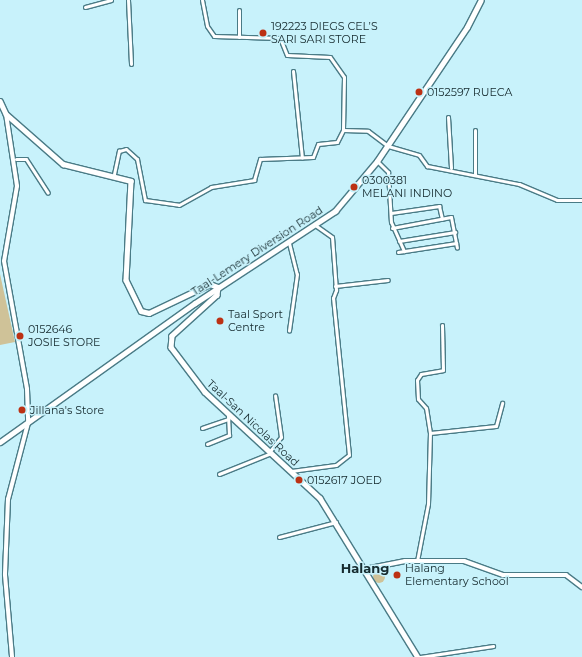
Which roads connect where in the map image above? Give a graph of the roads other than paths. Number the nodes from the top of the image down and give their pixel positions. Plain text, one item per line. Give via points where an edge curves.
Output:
1 (111, 0) edge
2 (128, 0) edge
3 (202, 0) edge
4 (481, 0) edge
5 (85, 7) dead end
6 (239, 10) dead end
7 (239, 37) junction
8 (131, 64) dead end
9 (293, 71) dead end
10 (0, 101) edge
11 (6, 114) junction
12 (448, 117) dead end
13 (343, 130) junction
14 (475, 130) dead end
15 (388, 146) junction
16 (302, 158) junction
17 (16, 159) junction
18 (377, 161) junction
19 (451, 168) junction
20 (114, 174) junction
21 (475, 174) junction
22 (48, 193) dead end
23 (582, 200) edge
24 (391, 213) junction
25 (442, 219) junction
26 (316, 226) junction
27 (392, 228) junction
28 (455, 232) junction
29 (399, 241) junction
30 (289, 243) junction
31 (456, 243) junction
32 (432, 246) junction
33 (457, 247) dead end
34 (404, 251) junction
35 (398, 252) dead end
36 (433, 252) dead end
37 (388, 280) dead end
38 (335, 286) junction
39 (218, 287) junction
40 (442, 325) dead end
41 (290, 330) dead end
42 (276, 395) dead end
43 (502, 403) dead end
44 (227, 412) junction
45 (228, 419) junction
46 (28, 423) junction
47 (202, 428) dead end
48 (430, 433) junction
49 (0, 442) edge
50 (207, 444) dead end
51 (270, 452) junction
52 (291, 471) junction
53 (219, 474) dead end
54 (336, 522) junction
55 (279, 537) dead end
56 (417, 561) junction
57 (365, 569) junction
58 (582, 587) edge
59 (493, 646) dead end
60 (12, 657) edge
61 (419, 657) edge

1 - 5 street
2 - 8 street
3 - 7 street via 211,34
4 - 15 main road, Taal-Lemery Diversion Road via 467,28
6 - 7 street
7 - 13 street via 280,38 283,52 294,57 330,57 344,77
9 - 16 street
10 - 11 main road
11 - 17 street
11 - 20 main road via 64,164
12 - 19 street
13 - 15 street via 368,131
13 - 16 street via 337,142 318,144 313,157
14 - 21 street
15 - 18 main road, Taal-Lemery Diversion Road
15 - 19 street via 418,155 427,166
16 - 20 street via 260,159 254,180 211,187 179,205 145,200 136,159 126,149 117,155
17 - 22 street via 26,159
17 - 46 street via 17,186 4,261 27,389
18 - 24 street via 388,172
18 - 26 main road, Taal-Lemery Diversion Road via 346,200
19 - 21 street
20 - 39 main road via 131,181 134,186 126,280 141,311 149,313 210,284
21 - 23 street via 519,184 544,196
24 - 25 street via 439,206
24 - 27 street
25 - 27 street
25 - 28 street via 452,218
26 - 30 main road, Taal-Lemery Diversion Road
26 - 38 street via 332,237
27 - 29 street
28 - 29 street
28 - 31 street
29 - 34 street
30 - 39 main road, Taal-Lemery Diversion Road
30 - 41 street via 297,274
31 - 32 street
31 - 33 street
32 - 34 street
32 - 36 street
34 - 35 street
37 - 38 street
38 - 52 street via 333,298 349,455 336,465
39 - 44 main road, Taal-San Nicolas Road via 217,295 172,336 169,344 205,392
39 - 46 main road, Taal-Lemery Diversion Road
40 - 48 street via 444,370 421,374 417,380 418,399 426,408
42 - 51 street via 281,437
43 - 48 street via 496,426
44 - 45 street
44 - 51 main road, Taal-San Nicolas Road
45 - 47 street
45 - 50 street via 229,435
46 - 49 main road, Taal-Lemery Diversion Road
46 - 60 street via 8,499 5,575
48 - 56 street via 428,504
51 - 52 main road, Taal-San Nicolas Road
51 - 53 street
52 - 54 main road, Taal-San Nicolas Road via 320,498
54 - 55 street
54 - 57 main road, Taal-San Nicolas Road
56 - 57 street
56 - 58 street via 464,561 503,575 566,575
57 - 61 main road, Taal-San Nicolas Road
59 - 61 street

